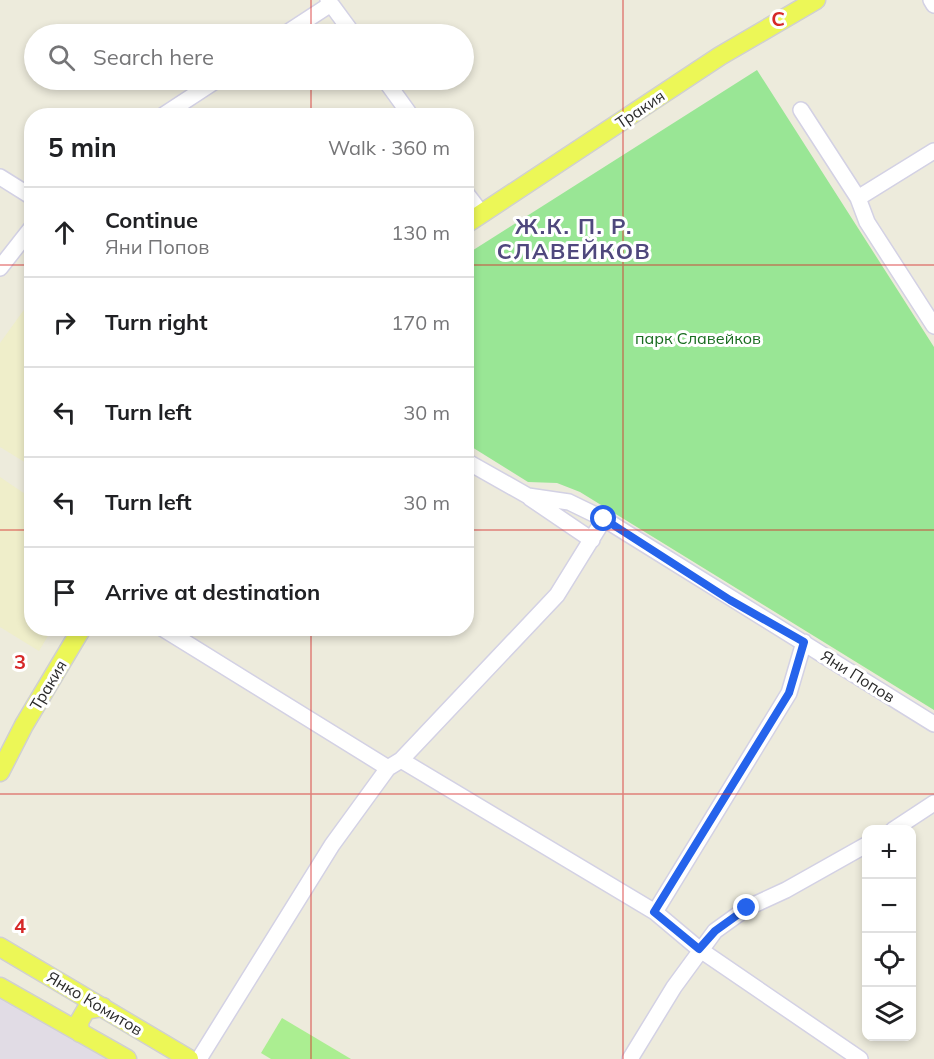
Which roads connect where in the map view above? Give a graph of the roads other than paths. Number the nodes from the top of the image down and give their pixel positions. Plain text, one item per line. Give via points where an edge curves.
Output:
1 (816, 0) edge
2 (931, 0) edge
3 (329, 2) edge
4 (934, 5) edge
5 (299, 24) edge
6 (346, 24) edge
7 (202, 90) edge
8 (392, 90) edge
9 (174, 108) edge
10 (405, 108) edge
11 (801, 110) dead end
12 (934, 151) edge
13 (0, 177) edge
14 (24, 192) edge
15 (858, 198) junction
16 (474, 204) edge
17 (482, 214) junction
18 (474, 219) edge
19 (24, 237) edge
20 (0, 268) edge
21 (934, 326) edge
22 (474, 466) edge
23 (528, 496) junction
24 (604, 519) junction
25 (592, 540) junction
26 (77, 636) edge
27 (176, 636) edge
28 (804, 642) junction
29 (934, 724) edge
30 (15, 742) junction
31 (0, 757) edge
32 (394, 764) junction
33 (0, 772) edge
34 (934, 803) edge
35 (901, 825) edge
36 (862, 848) edge
37 (654, 912) junction
38 (0, 947) edge
39 (699, 949) junction
40 (0, 987) edge
41 (104, 1007) junction
42 (80, 1033) junction
43 (127, 1059) edge
44 (189, 1059) edge
45 (199, 1059) edge
46 (630, 1059) edge
47 (860, 1059) edge

1 - 17 main road, Тракия via 720,56
2 - 4 street
3 - 5 street
3 - 6 street
7 - 9 street
8 - 10 street
11 - 15 street
12 - 15 street
13 - 14 street
15 - 21 street via 867,222
16 - 17 street
17 - 18 main road, Тракия
19 - 20 street
22 - 23 street, Яни Попов
23 - 24 street, Яни Попов via 569,502
23 - 25 street, Яни Попов
24 - 25 street
24 - 28 street, Яни Попов
25 - 32 street via 557,595
26 - 30 main road, Тракия
27 - 32 street
28 - 29 street, Яни Попов
28 - 37 street via 789,693
30 - 31 main road, Тракия
30 - 33 main road, Тракия
32 - 37 street
32 - 45 street via 332,845
34 - 35 street
36 - 39 street via 747,908 715,931
37 - 39 street
38 - 41 main road, Янко Комитов
39 - 46 street
39 - 47 street
40 - 42 main road, Янко Комитов
41 - 42 main road via 86,1010 79,1022
41 - 44 main road, Янко Комитов
42 - 43 main road, Янко Комитов

